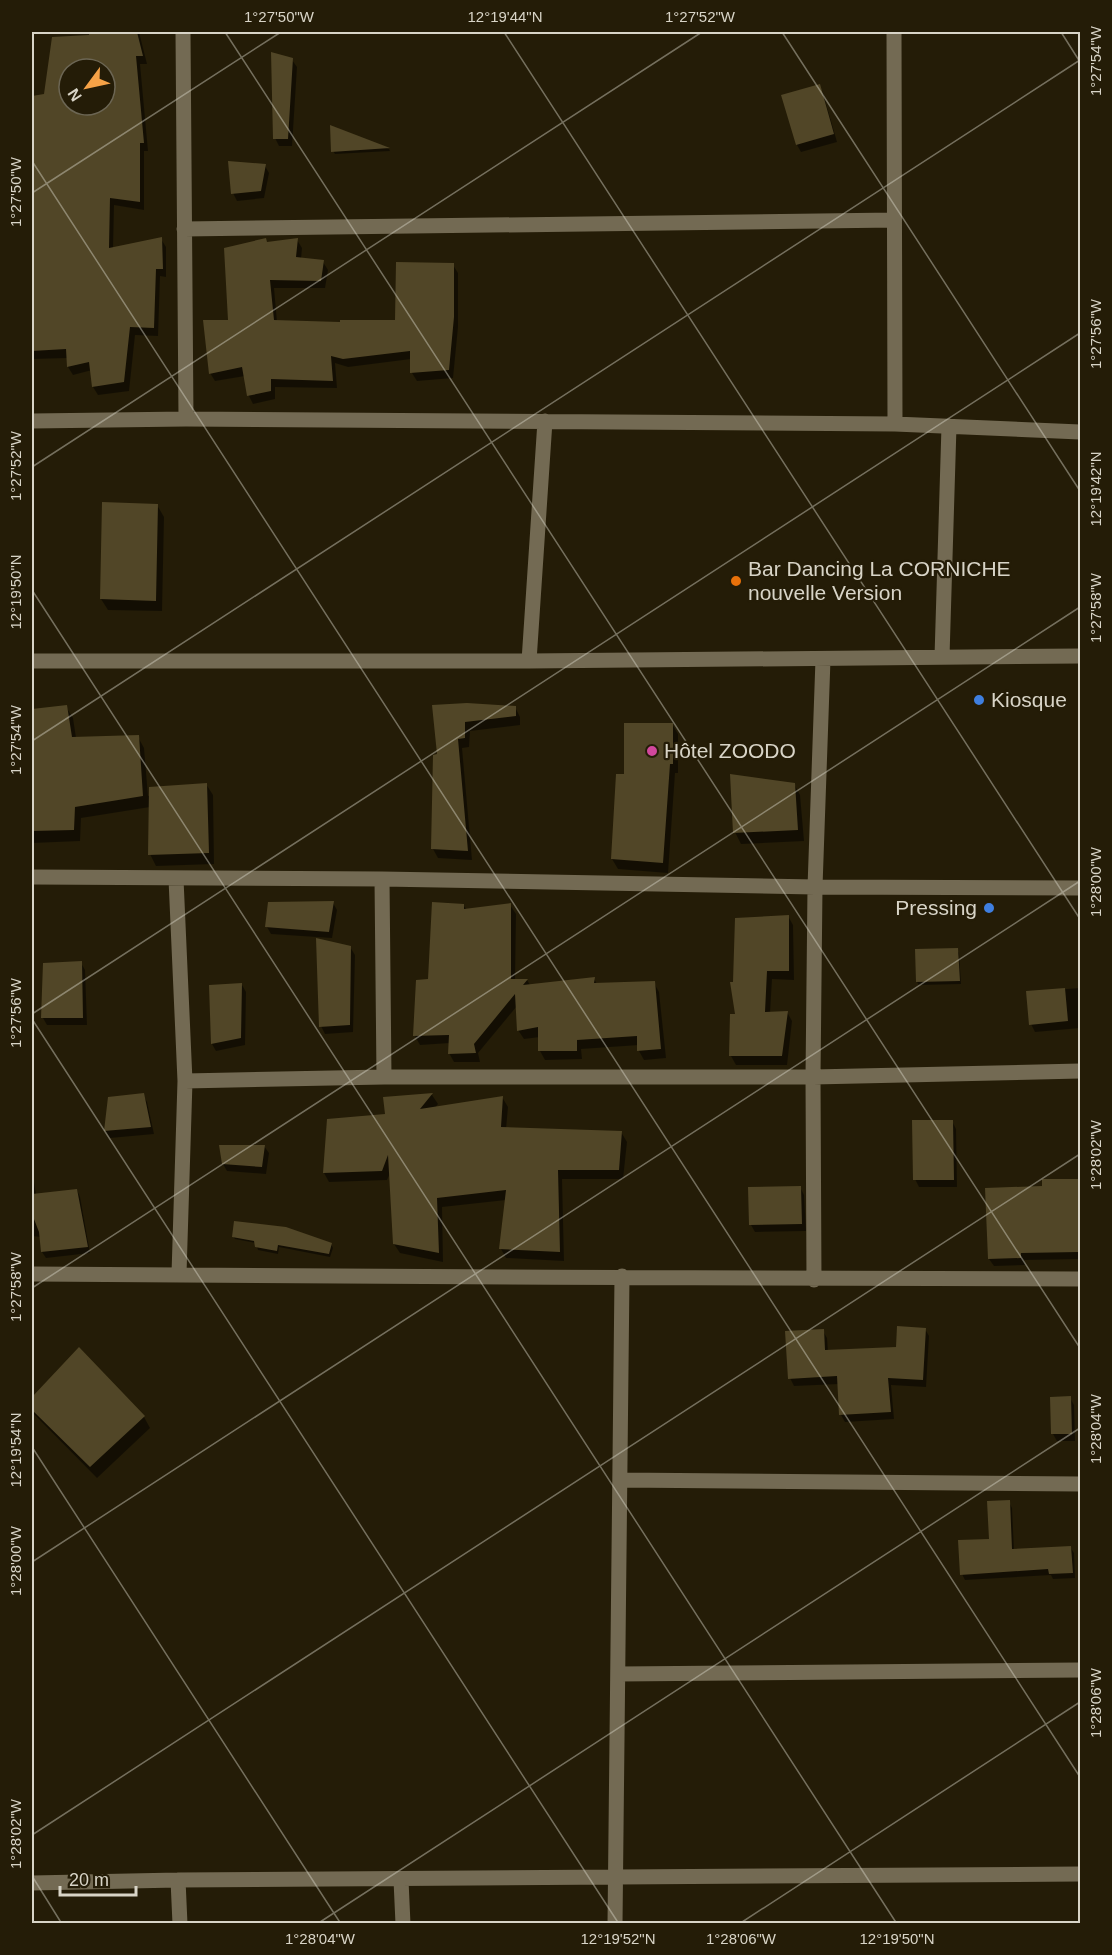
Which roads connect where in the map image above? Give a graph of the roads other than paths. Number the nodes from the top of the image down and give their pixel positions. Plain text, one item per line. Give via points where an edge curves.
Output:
1 (183, 32) edge
2 (894, 32) edge
3 (894, 220) junction
4 (184, 229) junction
5 (186, 419) junction
6 (32, 421) edge
7 (544, 421) junction
8 (895, 424) junction
9 (949, 426) junction
10 (1080, 432) edge
11 (942, 657) junction
12 (1080, 657) edge
13 (823, 658) junction
14 (529, 661) junction
15 (32, 662) edge
16 (32, 877) edge
17 (176, 879) junction
18 (382, 879) junction
19 (815, 887) junction
20 (1080, 888) edge
21 (1080, 1071) edge
22 (384, 1077) junction
23 (813, 1077) junction
24 (185, 1081) junction
25 (32, 1274) edge
26 (179, 1274) junction
27 (622, 1276) junction
28 (1080, 1279) edge
29 (814, 1280) junction
30 (620, 1480) junction
31 (1080, 1484) edge
32 (1080, 1670) edge
33 (619, 1674) junction
34 (1080, 1874) edge
35 (616, 1878) junction
36 (178, 1880) junction
37 (401, 1880) junction
38 (32, 1883) edge
39 (180, 1923) edge
40 (403, 1923) edge
41 (615, 1923) edge

1 - 4 street
2 - 3 street
3 - 4 street
3 - 8 street
4 - 5 street
5 - 6 street
5 - 7 street
7 - 8 street
7 - 14 street
8 - 9 street
9 - 10 street
9 - 11 street
11 - 12 street
11 - 13 street
13 - 14 street
13 - 19 street
14 - 15 street
16 - 17 street
17 - 18 street
17 - 24 street
18 - 19 street
18 - 22 street
19 - 20 street
19 - 23 street
21 - 23 street
22 - 23 street
22 - 24 street
23 - 29 street
24 - 26 street
25 - 26 street
26 - 27 street
27 - 29 street
27 - 30 street
28 - 29 street
30 - 31 street
30 - 33 street
32 - 33 street
33 - 35 street
34 - 35 street
35 - 37 street
35 - 41 street
36 - 37 street
36 - 38 street
36 - 39 street
37 - 40 street

